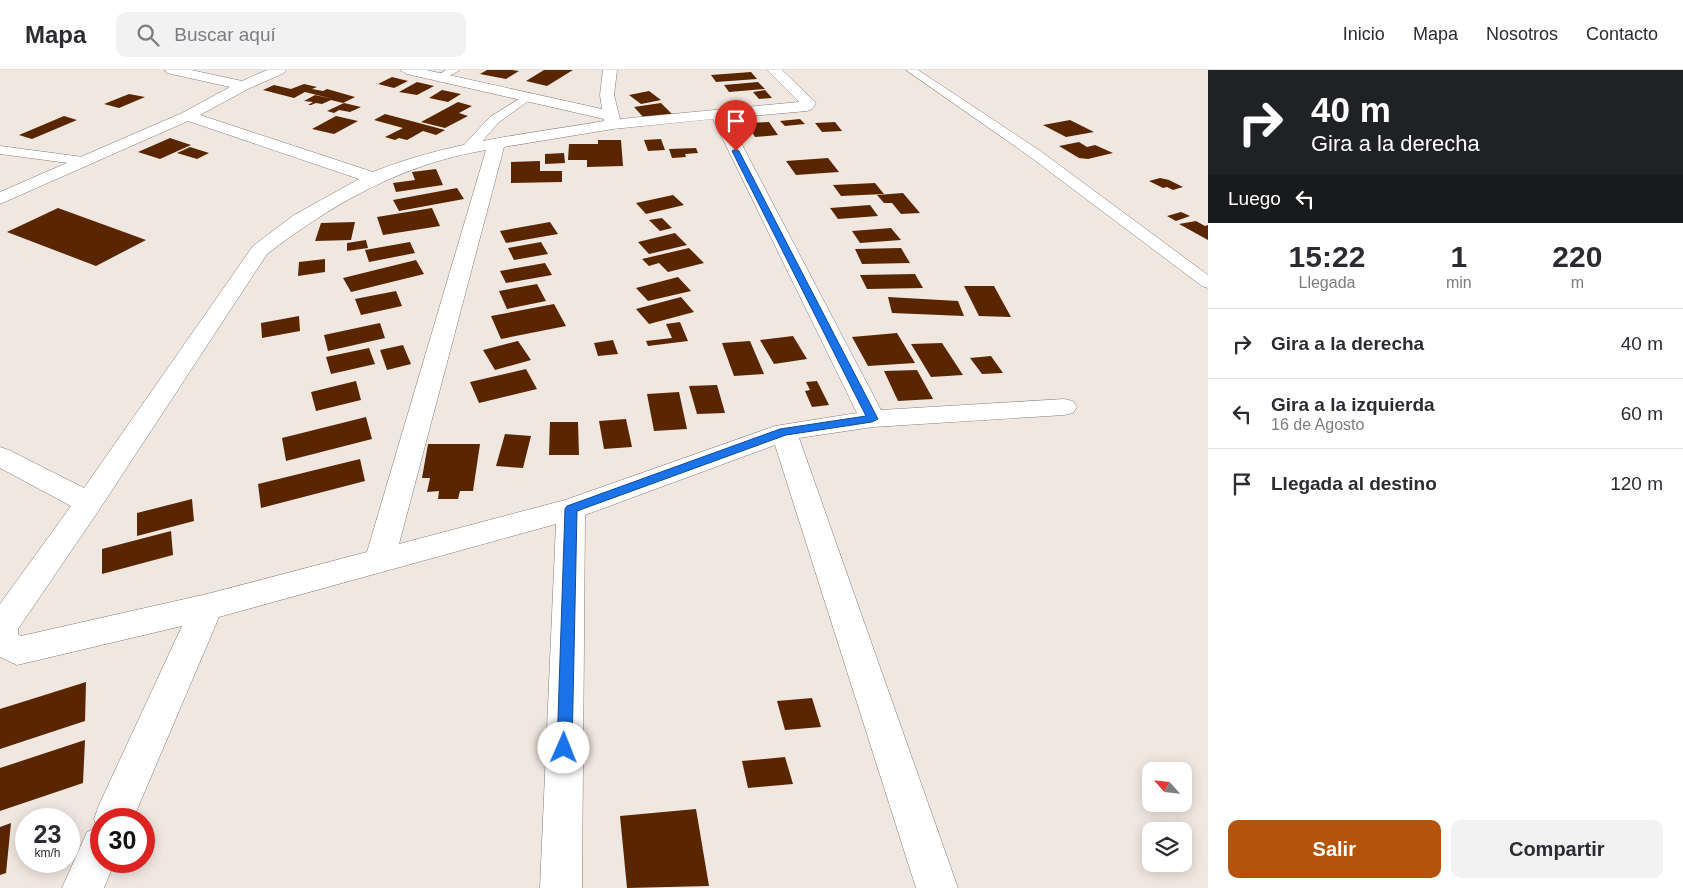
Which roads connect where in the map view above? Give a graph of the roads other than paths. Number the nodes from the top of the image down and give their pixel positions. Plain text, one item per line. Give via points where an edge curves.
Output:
1 (172, 70) edge
2 (279, 70) edge
3 (407, 70) edge
4 (455, 70) edge
5 (610, 70) edge
6 (774, 70) edge
7 (911, 70) edge
8 (440, 77) junction
9 (242, 86) junction
10 (527, 97) junction
11 (718, 114) junction
12 (186, 116) junction
13 (613, 120) junction
14 (496, 144) junction
15 (469, 148) junction
16 (0, 150) edge
17 (83, 161) junction
18 (374, 178) junction
19 (0, 199) edge
20 (1208, 283) edge
21 (1064, 408) dead end
22 (872, 419) junction
23 (784, 432) junction
24 (0, 456) edge
25 (89, 503) junction
26 (571, 509) junction
27 (380, 559) junction
28 (207, 607) junction
29 (118, 808) edge
30 (90, 870) edge
31 (82, 888) edge
32 (561, 888) edge
33 (937, 888) edge

1 - 9 street
2 - 9 street
3 - 8 street
4 - 8 lane
5 - 13 street via 606,95
6 - 11 street via 808,103 807,106
7 - 20 lane via 1034,154
8 - 10 street
9 - 12 street
10 - 13 street
10 - 15 lane via 494,120
11 - 13 street
11 - 22 street
12 - 17 street
12 - 18 street
13 - 14 street
14 - 15 street
14 - 27 street
15 - 18 street via 408,164
16 - 17 lane
17 - 19 street
18 - 25 street via 288,226 260,250
21 - 22 street
22 - 23 street
23 - 26 street
23 - 33 street
24 - 25 street
25 - 28 street via 2,626 2,641 16,651
26 - 27 street
26 - 32 street
27 - 28 street
28 - 29 street
30 - 31 street

